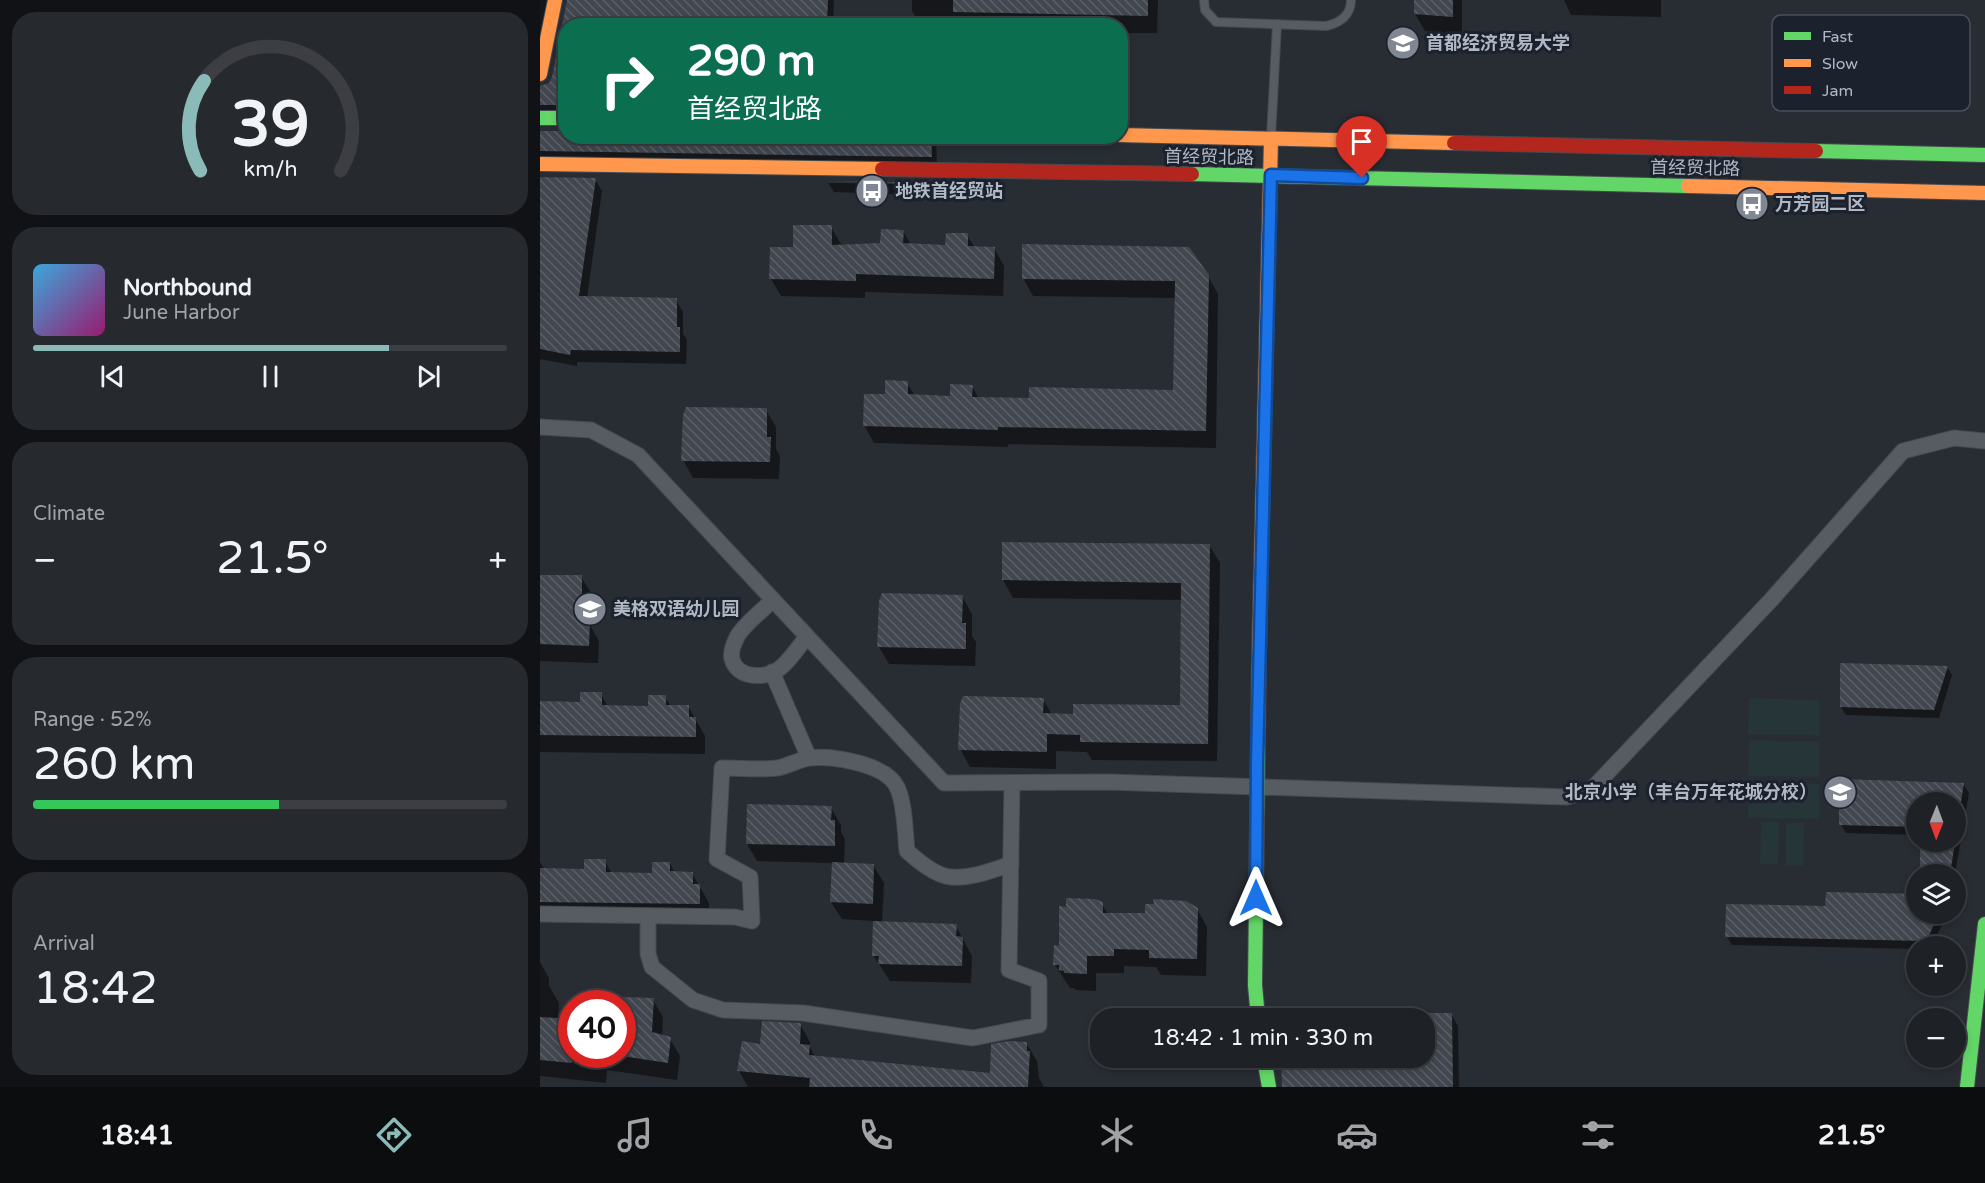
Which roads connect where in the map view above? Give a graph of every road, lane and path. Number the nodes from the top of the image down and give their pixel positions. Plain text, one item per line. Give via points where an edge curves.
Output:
1 (555, 0) edge
2 (1204, 0) edge
3 (1352, 0) edge
4 (1277, 24) junction
5 (540, 74) edge
6 (540, 118) edge
7 (558, 118) edge
8 (1128, 135) edge
9 (1271, 140) junction
10 (1985, 155) edge
11 (540, 164) edge
12 (1271, 175) junction
13 (1985, 194) edge
14 (540, 427) edge
15 (1985, 441) edge
16 (773, 600) junction
17 (807, 638) junction
18 (772, 672) junction
19 (809, 758) junction
20 (1012, 783) junction
21 (1256, 787) junction
22 (1011, 864) junction
23 (540, 914) edge
24 (648, 916) junction
25 (1985, 924) edge
26 (1257, 1008) edge
27 (1266, 1068) edge
28 (1269, 1087) edge
29 (1967, 1087) edge

1 - 5 street
2 - 4 lane via 1205,10 1216,22
3 - 4 lane via 1351,8 1338,23
4 - 9 lane
6 - 7 street
8 - 9 street, 首经贸北路
9 - 10 street, 首经贸北路
9 - 12 street
11 - 12 street, 首经贸北路
12 - 13 street, 首经贸北路
12 - 21 street
14 - 16 street via 591,430 638,455
15 - 21 street via 1954,438 1903,451 1771,600 1591,790 1566,797
16 - 17 street
16 - 18 street via 738,634 732,651 738,670 764,676
17 - 18 street
17 - 20 street via 944,783
18 - 19 street
19 - 22 street via 842,759 890,778 900,795 907,851 922,865 950,878
19 - 24 street via 778,768 722,768 717,859 750,877 752,921 735,917
20 - 21 street
20 - 22 street
21 - 26 street
22 - 24 street via 1009,970 1039,981 1039,1026 974,1038 803,1013 723,1010 693,1000 652,967
23 - 24 street
25 - 29 street
27 - 28 street

